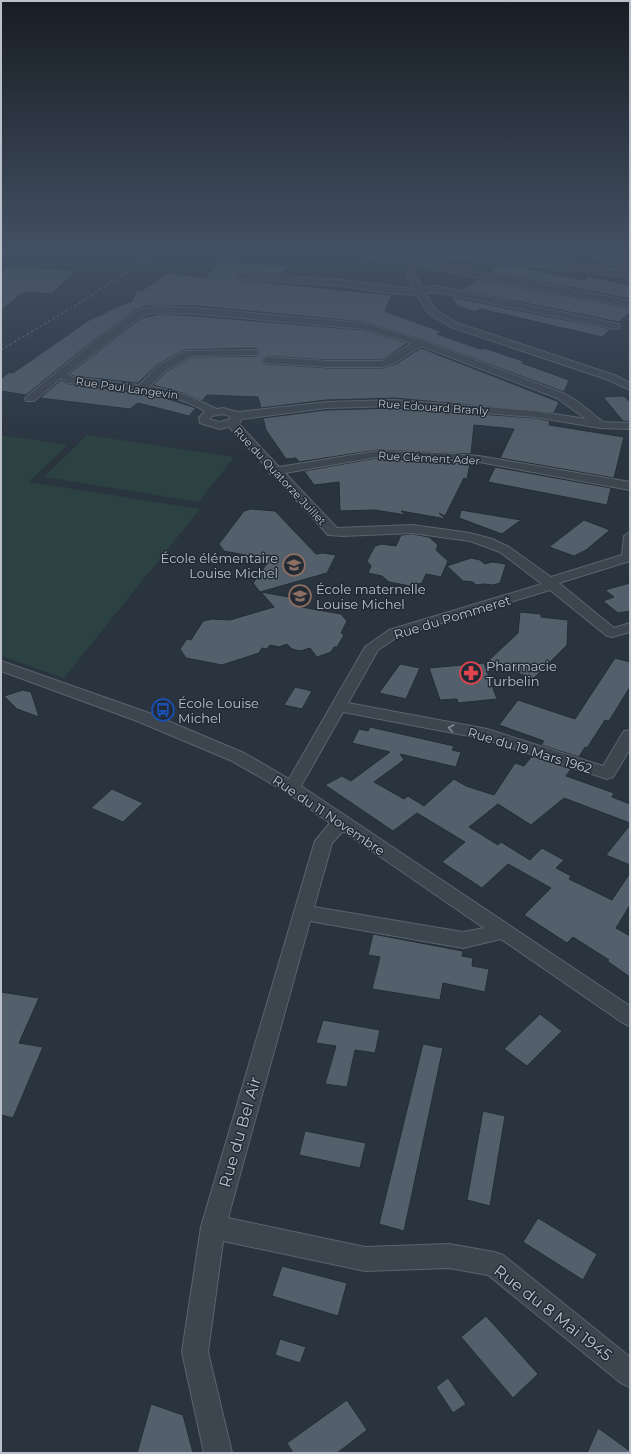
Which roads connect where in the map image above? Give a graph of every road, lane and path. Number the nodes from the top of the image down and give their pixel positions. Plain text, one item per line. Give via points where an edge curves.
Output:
1 (133, 320) edge
2 (295, 320) edge
3 (445, 320) edge
4 (586, 320) edge
5 (616, 326) dead end
6 (421, 343) junction
7 (253, 353) dead end
8 (267, 360) dead end
9 (62, 373) junction
10 (630, 387) edge
11 (141, 389) junction
12 (30, 399) dead end
13 (234, 420) junction
14 (600, 425) junction
15 (630, 426) edge
16 (274, 471) junction
17 (630, 486) edge
18 (630, 536) edge
19 (551, 584) junction
20 (629, 629) edge
21 (1, 666) edge
22 (338, 706) junction
23 (630, 735) edge
24 (292, 788) junction
25 (341, 822) junction
26 (304, 913) junction
27 (504, 931) junction
28 (630, 1017) edge
29 (213, 1227) junction
30 (630, 1374) edge
31 (218, 1453) edge

1 - 9 street
2 - 6 street via 364,326
3 - 10 street via 454,325 610,377
4 - 5 street
6 - 8 street via 401,353 389,363 382,364
6 - 14 street via 561,396
7 - 11 street via 190,353 162,368
9 - 11 street, Rue Paul Langevin via 68,380
9 - 12 street
11 - 13 street, Rue Paul Langevin via 185,397 215,412 229,412
13 - 14 street, Rue Edouard Branly via 326,405 395,403 535,414
13 - 16 street, Rue du Quatorze Juillet
14 - 15 street, Rue Edouard Branly
16 - 17 street, Rue Clément Ader via 377,454 440,456 479,459
16 - 19 street, Rue du Quatorze Juillet via 333,532 410,529 487,542 531,567
18 - 19 street, Rue du Pommeret via 628,557
19 - 20 street via 612,633
19 - 22 street, Rue du Pommeret via 394,633 372,647
21 - 24 street, Rue du 11 Novembre via 143,717 238,757
23 -> 22 street, Rue du 19 Mars 1962 via 608,773 487,734
22 - 24 street, Rue du Pommeret
24 - 25 street, Rue du 11 Novembre
25 - 26 street, Rue du Bel Air via 324,841
25 - 27 street, Rue du 11 Novembre
26 - 27 street via 463,940
26 - 29 street, Rue du Bel Air
27 - 28 street, Rue du 11 Novembre
29 - 30 street, Rue du 8 Mai 1945 via 365,1259 449,1256 494,1264
29 - 31 street, Rue du Bel Air via 195,1352

